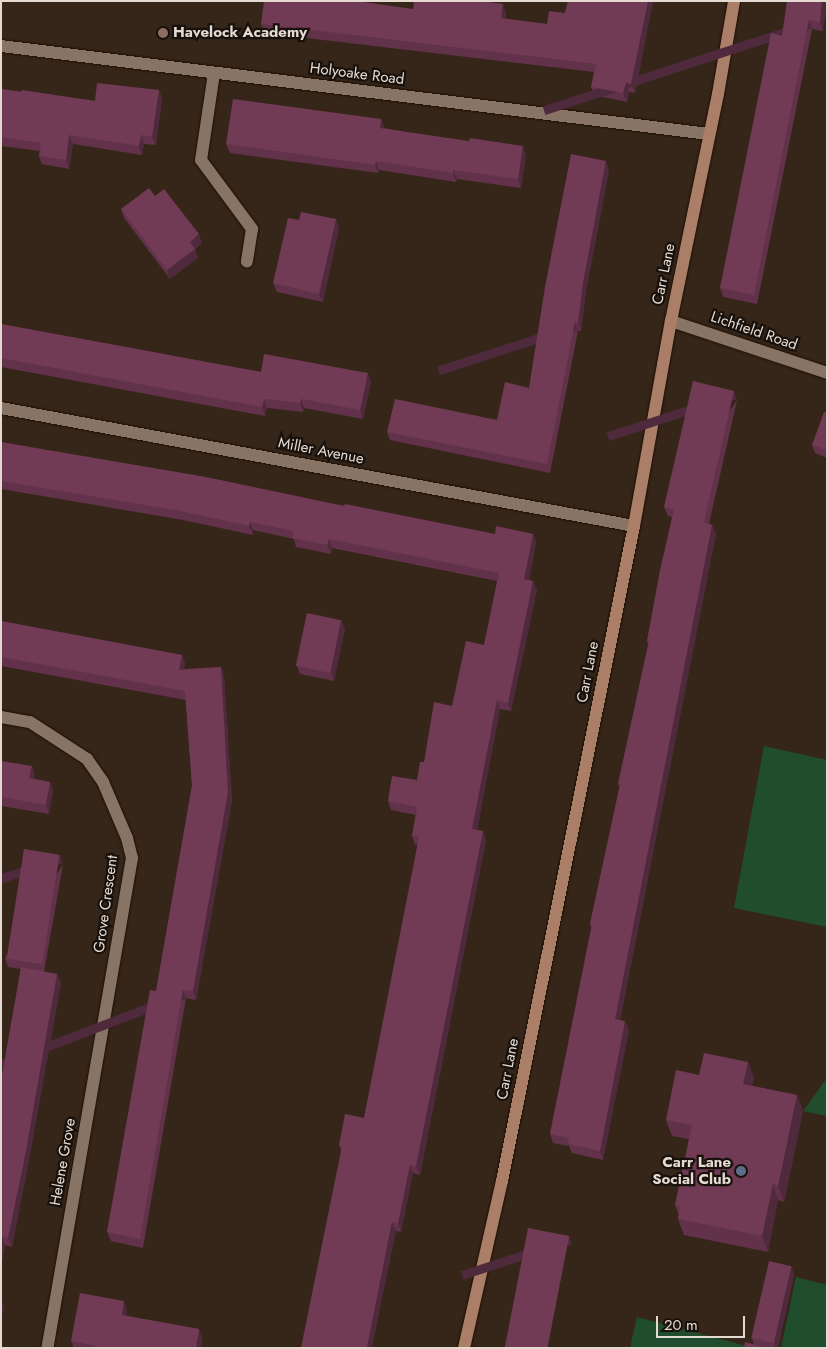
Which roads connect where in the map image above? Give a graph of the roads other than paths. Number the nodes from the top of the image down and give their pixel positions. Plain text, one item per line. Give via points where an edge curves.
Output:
1 (734, 1) edge
2 (1, 46) edge
3 (214, 72) junction
4 (709, 134) junction
5 (247, 262) dead end
6 (671, 321) junction
7 (827, 373) edge
8 (1, 408) edge
9 (634, 526) junction
10 (1, 717) edge
11 (110, 982) joint
12 (47, 1348) edge
13 (464, 1348) edge

1 - 4 street, Carr Lane
2 - 3 street, Holyoake Road
3 - 4 street, Holyoake Road
3 - 5 street via 201,160 252,229
4 - 6 street, Carr Lane
6 - 7 street, Lichfield Road
6 - 9 street, Carr Lane
8 - 9 street, Miller Avenue
9 - 13 street, Carr Lane via 502,1181
10 - 11 street, Grove Crescent via 30,722 87,759 103,782 127,838 132,858
11 - 12 street, Helene Grove

